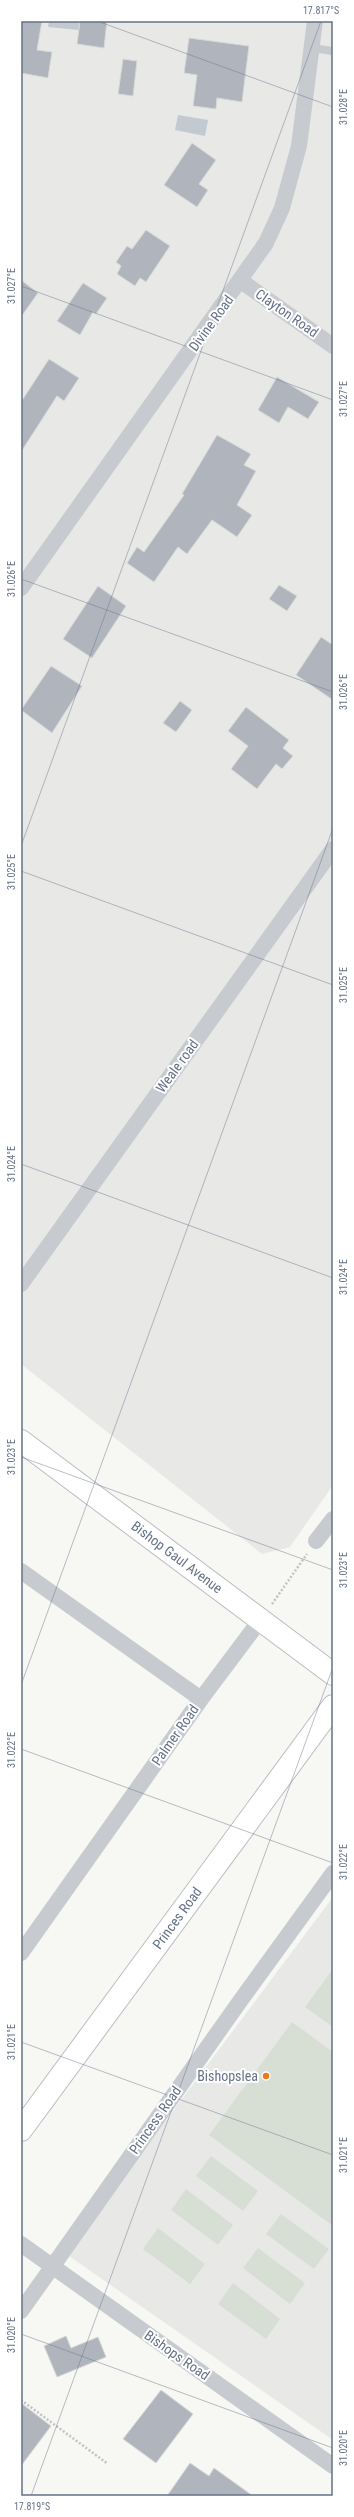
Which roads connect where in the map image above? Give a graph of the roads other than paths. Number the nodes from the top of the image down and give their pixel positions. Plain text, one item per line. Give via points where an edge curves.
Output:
1 (316, 21) edge
2 (312, 48) junction
3 (333, 51) edge
4 (241, 280) junction
5 (333, 346) edge
6 (21, 587) edge
7 (333, 849) edge
8 (21, 1284) edge
9 (21, 1441) edge
10 (333, 1519) edge
11 (316, 1542) road end
12 (21, 1571) edge
13 (261, 1620) junction
14 (333, 1674) edge
15 (200, 1699) junction
16 (333, 1706) edge
17 (333, 1873) edge
18 (21, 1953) edge
19 (21, 2130) edge
20 (21, 2244) edge
21 (52, 2266) junction
22 (21, 2310) edge
23 (333, 2466) edge

1 - 2 street, Divine Road
2 - 3 lane
2 - 4 street, Divine Road via 299,146 286,195 266,243
4 - 5 street, Clayton Road
4 - 6 street, Divine Road
7 - 8 street, Weale road
9 - 13 main road, Bishop Gaul Avenue
10 - 11 street
12 - 15 street
13 - 14 main road, Bishop Gaul Avenue
13 - 15 street, Palmer Road
15 - 18 street, Palmer Road
16 - 19 main road, Princes Road
17 - 21 street, Princess Road
20 - 21 street, Bishops Road
21 - 22 street, Princess Road
21 - 23 street, Bishops Road

